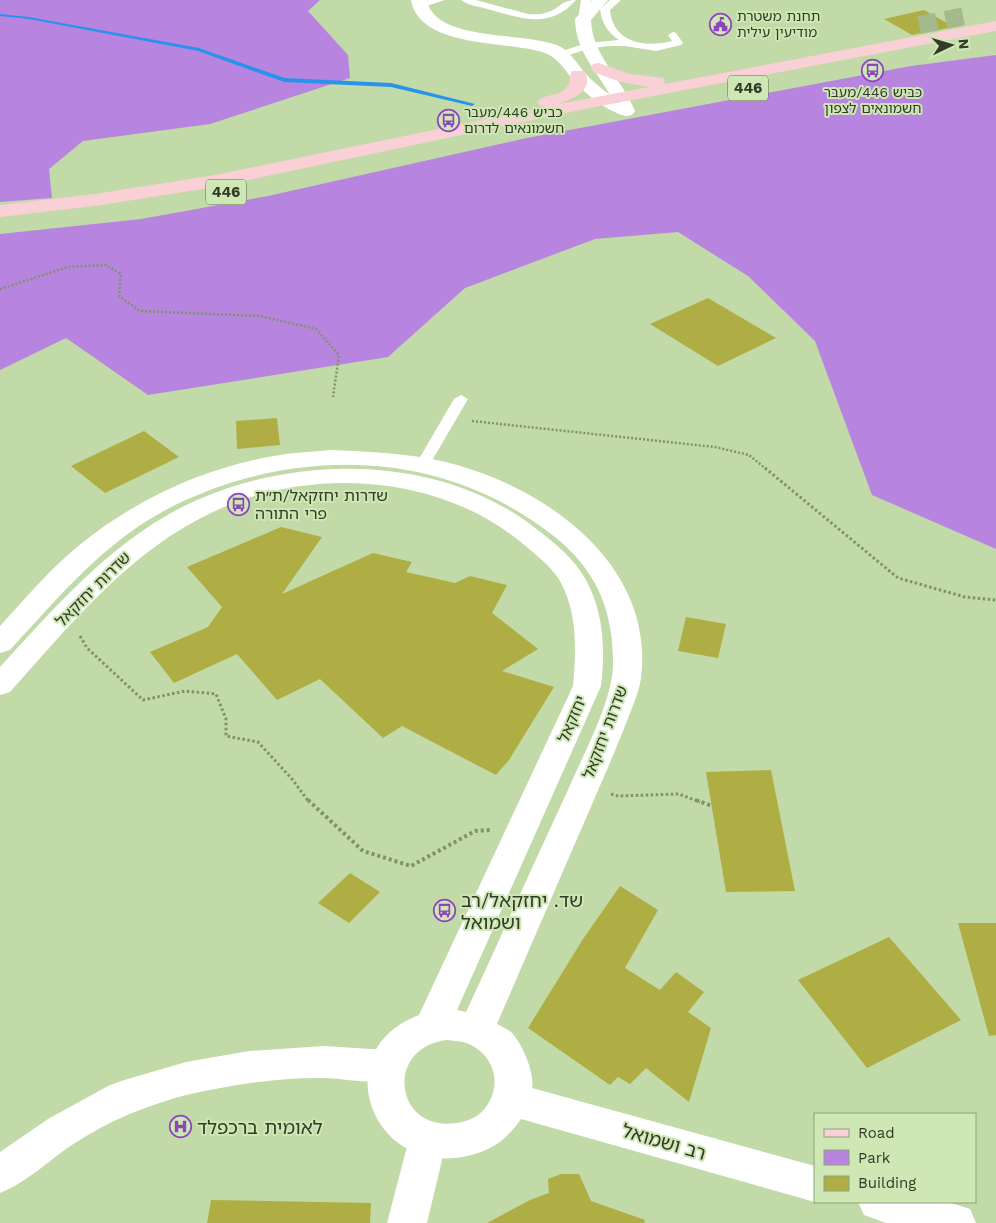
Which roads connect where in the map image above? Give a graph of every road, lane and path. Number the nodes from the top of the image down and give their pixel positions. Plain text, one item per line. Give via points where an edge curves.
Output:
1 (440, 0) edge
2 (466, 0) edge
3 (571, 0) edge
4 (586, 0) edge
5 (600, 0) edge
6 (616, 0) edge
7 (420, 3) edge
8 (996, 14) edge
9 (973, 15) tunnel mouth
10 (578, 25) junction
11 (919, 25) tunnel mouth
12 (996, 28) edge
13 (552, 34) dead end
14 (673, 35) dead end
15 (479, 37) junction
16 (633, 45) junction
17 (979, 45) dead end
18 (587, 46) junction
19 (858, 51) junction
20 (562, 54) junction
21 (837, 56) junction
22 (599, 68) junction
23 (578, 75) junction
24 (734, 76) junction
25 (618, 103) junction
26 (392, 145) junction
27 (0, 211) edge
28 (0, 226) edge
29 (0, 290) edge
30 (333, 397) dead end
31 (461, 399) dead end
32 (450, 418) junction
33 (417, 474) junction
34 (996, 600) edge
35 (58, 623) junction
36 (0, 643) edge
37 (0, 685) edge
38 (584, 787) junction
39 (712, 806) dead end
40 (523, 828) junction
41 (432, 1026) junction
42 (477, 1028) junction
43 (387, 1066) junction
44 (512, 1100) junction
45 (428, 1139) junction
46 (0, 1175) edge
47 (814, 1184) edge
48 (882, 1203) edge
49 (407, 1223) edge
50 (956, 1223) edge

1 - 7 lane
2 - 3 lane via 537,18 556,14
4 - 10 lane
5 - 10 street
6 - 16 lane via 605,10 605,21 612,32
7 - 15 street via 424,14 440,26
8 - 9 main road
10 - 18 street
11 - 19 main road, 446 via 891,34
12 - 19 main road, 446
12 - 21 main road, 446
13 - 15 street
14 - 16 lane via 678,43 656,48
15 - 20 street via 529,43
16 - 18 lane via 608,43
17 - 25 main road, 446
18 - 20 lane
18 - 22 street
19 - 21 main road, 446
20 - 23 street
21 - 24 main road, 446
22 - 24 main road via 633,81
22 - 25 street
23 - 25 street
23 - 26 main road via 579,84 563,98
24 - 25 main road, 446
25 - 26 main road, 446
25 - 28 main road, 446 via 216,194
26 - 27 main road, 446 via 149,192
29 - 30 path via 68,267 106,265 121,274 119,296 140,311 260,316 316,329 339,355
31 - 32 lane
32 - 33 lane
32 - 34 path via 715,447 749,455 898,578 965,597
33 - 35 street, שדרות יחזקאל via 310,477 240,492 206,505 168,524 131,550 103,573
33 - 36 street, שדרות יחזקאל via 352,457 309,458 228,474 189,489 147,510 75,563
33 - 38 street, שדרות יחזקאל via 482,481 521,499 584,547 610,581 624,621 628,655 625,688
33 - 40 street, יחזקאל via 428,486 499,514 555,558 577,587 589,631 591,653 586,686
35 - 37 street, שדרות יחזקאל
35 - 40 path via 82,637 87,648 143,700 185,692 216,694 226,719 226,736 258,742 312,804 364,851 411,866 475,831
38 - 39 path via 618,796 679,794
38 - 42 street, שדרות יחזקאל
40 - 41 street, יחזקאל
41 - 42 street via 455,1024
41 - 43 street via 404,1041
42 - 44 street via 493,1037 505,1050 515,1082
43 - 45 street via 385,1096 391,1110 400,1122
43 - 46 street via 324,1062 249,1067 186,1079 121,1098 61,1131
44 - 45 street via 505,1114 479,1135 445,1142
44 - 47 street, רב ושמואל
45 - 49 street
48 - 50 street

